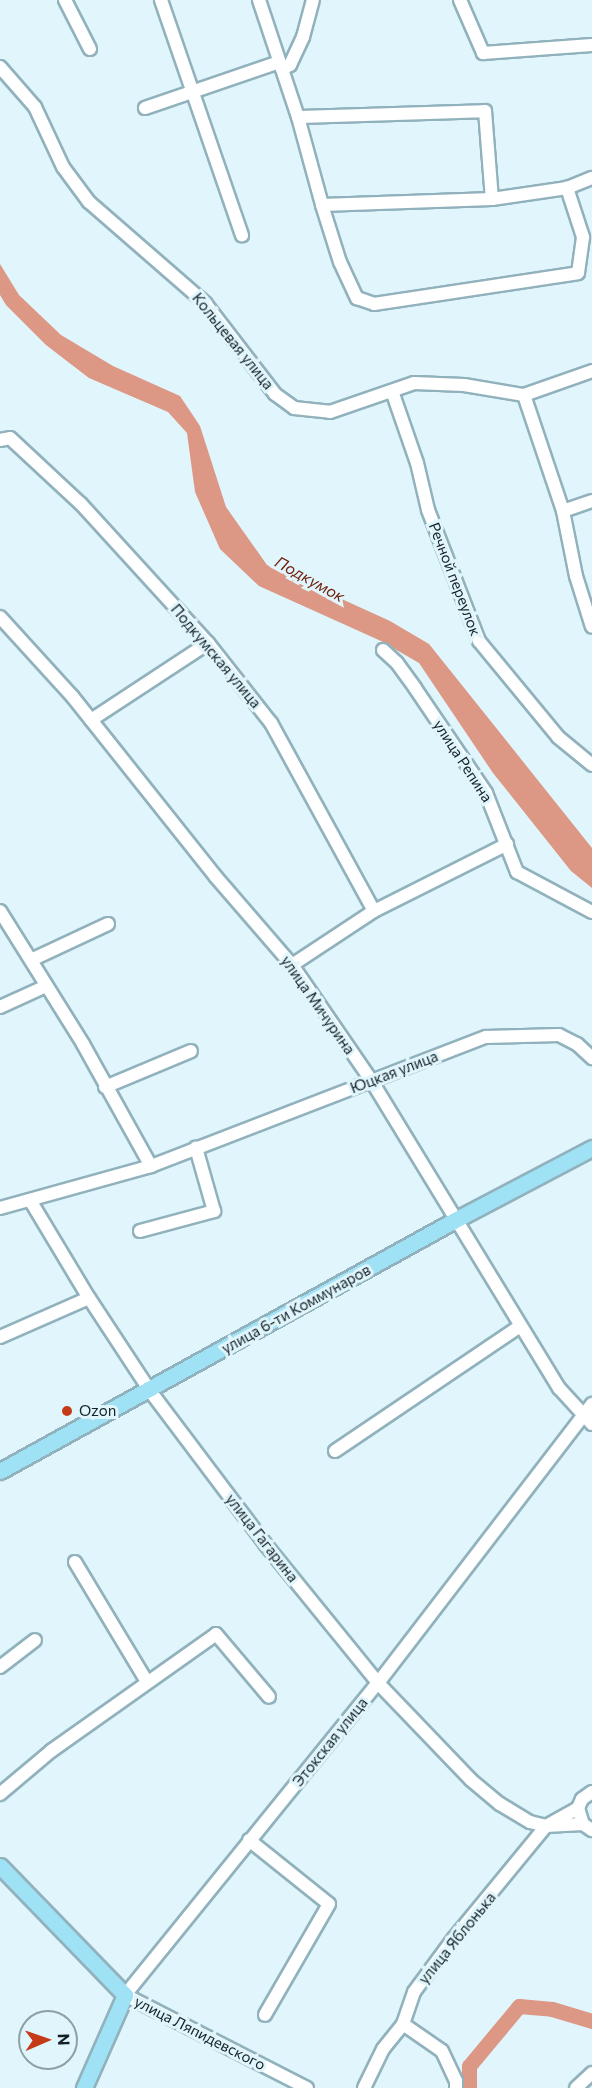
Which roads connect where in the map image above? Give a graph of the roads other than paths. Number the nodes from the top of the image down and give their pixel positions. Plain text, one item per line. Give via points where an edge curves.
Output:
1 (65, 0) edge
2 (161, 0) edge
3 (258, 0) edge
4 (313, 0) edge
5 (459, 0) edge
6 (592, 45) edge
7 (90, 49) dead end
8 (281, 65) junction
9 (0, 67) edge
10 (191, 93) junction
11 (145, 108) dead end
12 (298, 117) junction
13 (592, 178) edge
14 (567, 188) junction
15 (492, 199) junction
16 (322, 206) junction
17 (242, 235) dead end
18 (592, 371) edge
19 (392, 391) junction
20 (524, 395) junction
21 (5, 439) edge
22 (592, 501) edge
23 (563, 512) junction
24 (0, 617) edge
25 (592, 627) edge
26 (208, 643) junction
27 (383, 650) dead end
28 (91, 720) junction
29 (592, 765) edge
30 (507, 844) junction
31 (0, 911) edge
32 (374, 911) junction
33 (592, 912) edge
34 (108, 924) dead end
35 (31, 960) junction
36 (292, 965) junction
37 (46, 986) junction
38 (0, 1007) edge
39 (191, 1051) dead end
40 (592, 1058) edge
41 (371, 1080) junction
42 (105, 1087) junction
43 (196, 1148) junction
44 (592, 1148) edge
45 (151, 1166) junction
46 (30, 1200) junction
47 (0, 1208) edge
48 (455, 1220) junction
49 (140, 1231) dead end
50 (89, 1298) junction
51 (520, 1326) junction
52 (0, 1337) edge
53 (150, 1391) junction
54 (592, 1404) edge
55 (582, 1414) junction
56 (592, 1424) edge
57 (335, 1451) dead end
58 (0, 1471) edge
59 (75, 1562) dead end
60 (35, 1640) dead end
61 (0, 1667) edge
62 (147, 1682) junction
63 (378, 1683) junction
64 (269, 1697) dead end
65 (592, 1792) edge
66 (0, 1794) edge
67 (578, 1808) junction
68 (546, 1826) junction
69 (587, 1827) edge
70 (249, 1840) junction
71 (0, 1866) edge
72 (125, 1995) junction
73 (265, 2015) dead end
74 (403, 2024) junction
75 (592, 2073) edge
76 (84, 2088) edge
77 (307, 2088) edge
78 (364, 2088) edge
79 (456, 2088) edge
80 (576, 2088) edge

1 - 7 street
2 - 10 street
3 - 8 street
4 - 8 street via 290,65
5 - 6 street via 483,53
8 - 10 street
8 - 12 street
9 - 19 street, Кольцевая улица via 35,107 63,167 89,202 206,303 275,394 294,408 330,412
10 - 11 street
10 - 17 street
12 - 15 street via 485,111
12 - 16 street
13 - 14 street
14 - 15 street
14 - 16 street via 583,237 578,273 375,304 357,298 340,262
15 - 16 street
18 - 20 street, Кольцевая улица
19 - 20 street, Кольцевая улица via 414,383 464,385
19 - 29 street, Речной переулок via 417,463 428,510 479,641 558,737
20 - 23 street
21 - 26 street, Подкумская улица via 81,504
22 - 23 street
23 - 25 street via 576,576
24 - 28 street, улица Мичурина
26 - 28 street
26 - 32 street, Подкумская улица via 271,723
27 - 30 street, улица Репина via 415,688 486,793
28 - 36 street, улица Мичурина
30 - 32 street
30 - 33 street, улица Репина via 517,872
31 - 35 street
32 - 36 street
34 - 35 street
35 - 37 street
36 - 41 street, улица Мичурина
37 - 38 street
37 - 42 street
39 - 42 street
40 - 41 street, Юцкая улица via 559,1035 486,1037
41 - 43 street, Юцкая улица
41 - 48 street, улица Мичурина
42 - 45 street
43 - 45 street, Юцкая улица
43 - 49 street via 214,1211
44 - 48 main road, улица 6-ти Коммунаров
45 - 46 street, Юцкая улица
46 - 47 street, Юцкая улица
46 - 50 street, улица Гагарина
48 - 51 street, улица Мичурина
48 - 53 main road, улица 6-ти Коммунаров
50 - 52 street
50 - 53 street, улица Гагарина
51 - 55 street, улица Мичурина via 559,1388
51 - 57 street
53 - 58 main road, улица 6-ти Коммунаров
53 - 63 street, улица Гагарина via 266,1545
54 - 55 street, Этокская улица
55 - 56 street, улица Мичурина
55 - 63 street, Этокская улица
59 - 62 street
60 - 61 street
62 - 64 street via 216,1634
62 - 66 street via 51,1750
63 - 68 street, улица Гагарина via 471,1780 500,1804 530,1822
63 - 70 street, Этокская улица
65 - 67 street
67 - 68 street
67 - 69 street, улица Гагарина
68 - 69 street, улица Гагарина
68 - 74 street, улица Яблонька via 414,1992
70 - 72 street, Этокская улица
70 - 73 street via 328,1904
71 - 72 main road, улица Ляпидевского
72 - 76 main road, Этокская улица
72 - 77 street, улица Ляпидевского
74 - 78 street, улица Яблонька via 382,2049
74 - 79 street via 442,2051
75 - 80 street

